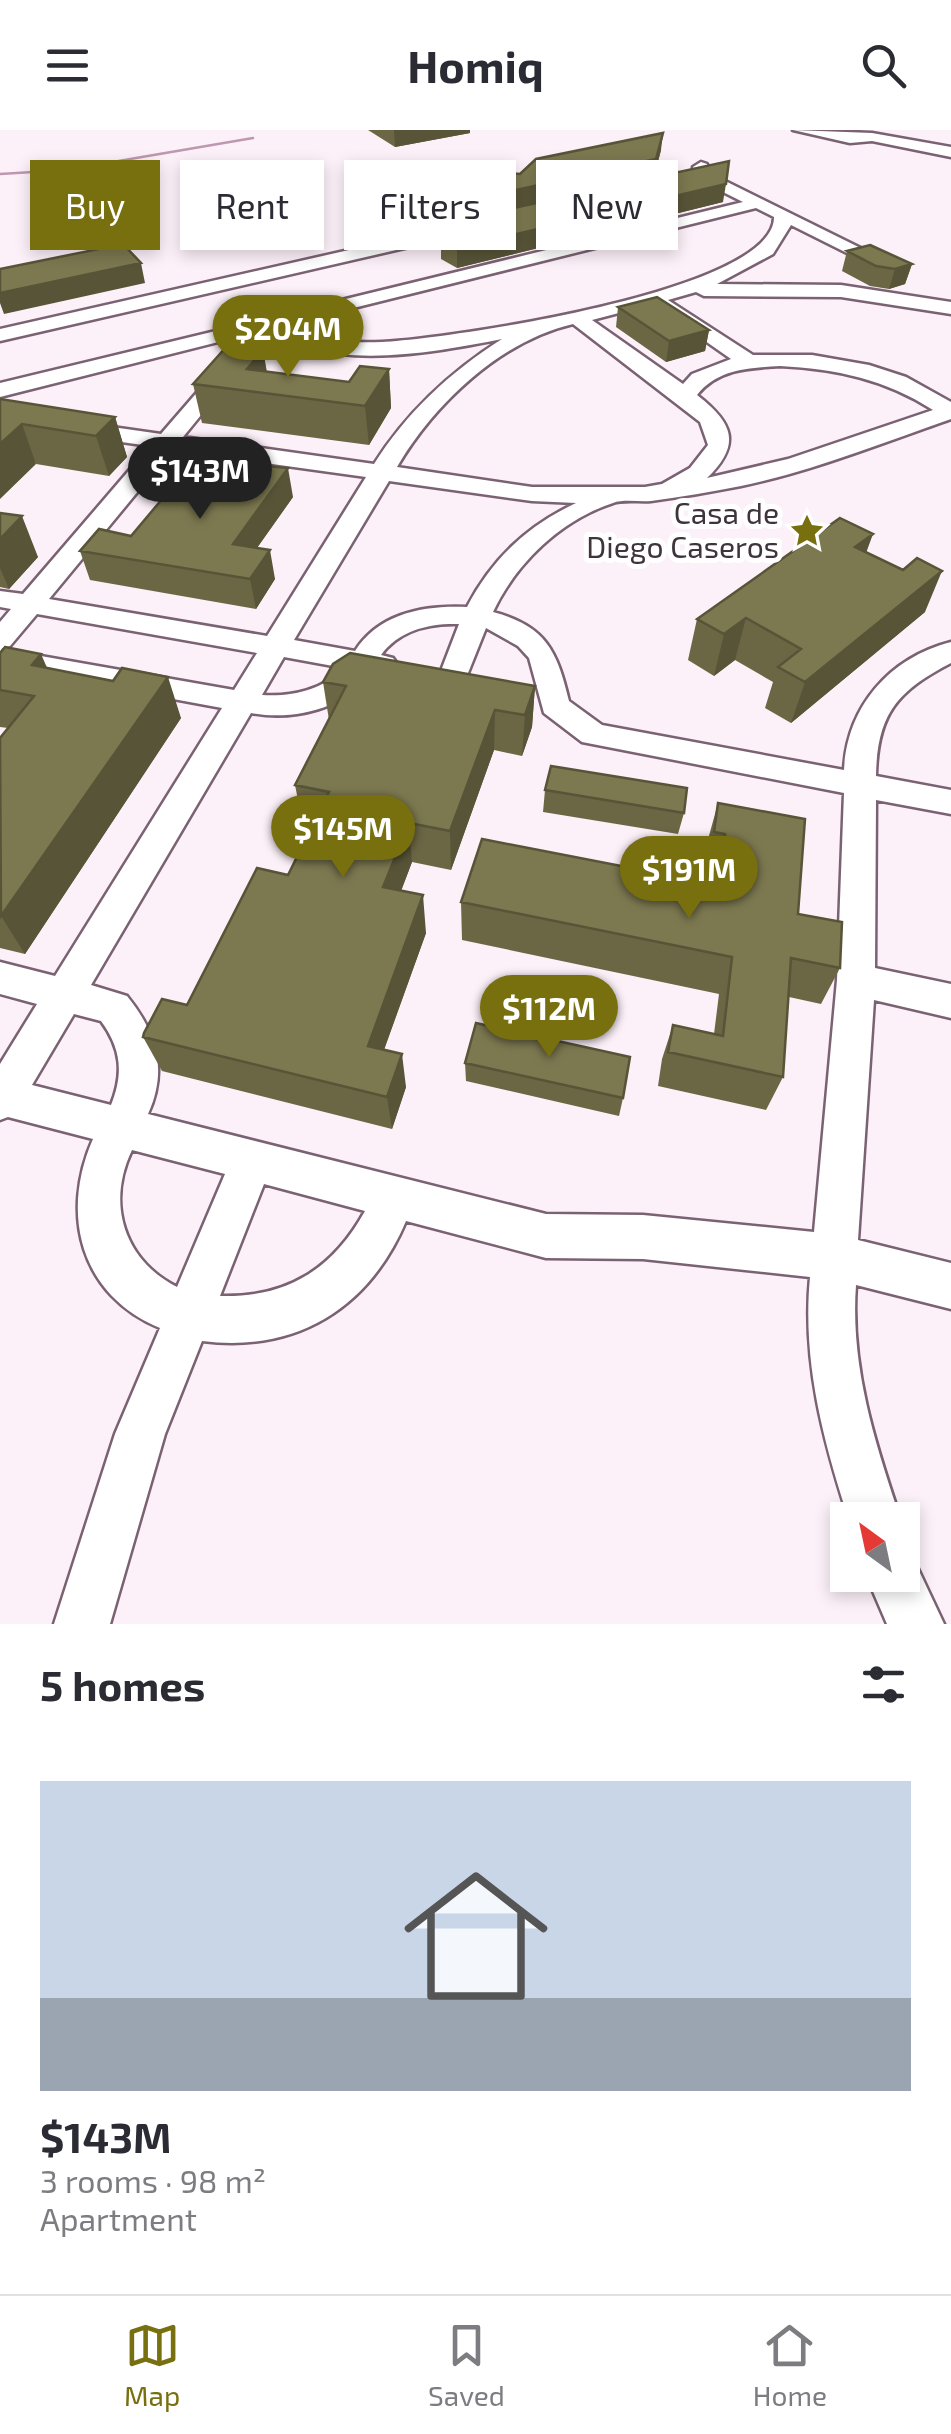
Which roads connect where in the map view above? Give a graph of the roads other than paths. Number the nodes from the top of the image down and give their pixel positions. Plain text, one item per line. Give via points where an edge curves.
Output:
1 (800, 130) edge
2 (906, 130) edge
3 (865, 134) edge
4 (951, 152) edge
5 (695, 174) edge
6 (758, 203) junction
7 (782, 215) junction
8 (678, 222) edge
9 (369, 250) edge
10 (564, 250) edge
11 (227, 282) junction
12 (934, 288) edge
13 (659, 297) junction
14 (951, 308) edge
15 (576, 318) junction
16 (265, 324) junction
17 (531, 330) junction
18 (0, 335) edge
19 (750, 362) junction
20 (0, 390) edge
21 (685, 395) junction
22 (951, 411) edge
23 (0, 418) edge
24 (168, 442) junction
25 (379, 472) junction
26 (662, 493) junction
27 (608, 497) junction
28 (0, 599) edge
29 (30, 604) junction
30 (475, 617) junction
31 (0, 640) edge
32 (275, 647) junction
33 (943, 652) edge
34 (0, 658) edge
35 (362, 662) junction
36 (512, 688) edge
37 (552, 695) junction
38 (241, 702) junction
39 (858, 786) junction
40 (951, 802) edge
41 (0, 978) edge
42 (856, 980) junction
43 (65, 994) junction
44 (951, 1001) edge
45 (1, 1098) edge
46 (119, 1126) junction
47 (252, 1161) junction
48 (394, 1197) junction
49 (834, 1257) junction
50 (951, 1286) edge
51 (189, 1315) junction
52 (869, 1502) edge
53 (82, 1624) edge

1 - 3 street
2 - 3 street
3 - 4 street
5 - 6 street
6 - 7 street
6 - 8 street
7 - 12 street
7 - 13 street via 779,236 764,252
9 - 11 street
10 - 16 street
11 - 16 street
11 - 18 street via 190,284
13 - 14 street via 805,288
13 - 15 street
13 - 19 street
15 - 17 street
15 - 21 street
16 - 17 street via 291,338 358,346
16 - 20 street
16 - 24 street
17 - 25 street via 447,388
19 - 21 street via 705,374
19 - 22 street via 870,371
21 - 26 street via 710,414 718,452 692,478
22 - 26 street via 788,469
23 - 24 street
24 - 25 street
24 - 29 street
25 - 27 street via 532,494
25 - 32 street
26 - 27 street
27 - 30 street via 566,516 511,557
28 - 29 street
29 - 31 street
29 - 32 street
30 - 35 street via 399,626 375,641
30 - 35 street via 464,678
30 - 37 street via 526,639 547,668
32 - 35 street
32 - 38 street
33 - 39 street via 871,710 863,726
34 - 38 street
35 - 38 street via 348,682 304,702
36 - 37 street
37 - 39 street via 561,714 593,734
38 - 43 street
39 - 40 street
39 - 42 street
41 - 43 street
42 - 44 street
42 - 49 street
43 - 45 street
43 - 46 street via 113,1008 136,1042 135,1098
45 - 46 street
46 - 47 street
46 - 51 street via 96,1206 110,1258 154,1302
47 - 48 street
47 - 51 street
48 - 49 street via 546,1236 643,1237
48 - 51 street via 374,1244 352,1272 307,1304 221,1322
49 - 50 street
49 - 52 street via 832,1360
51 - 53 street via 140,1434

